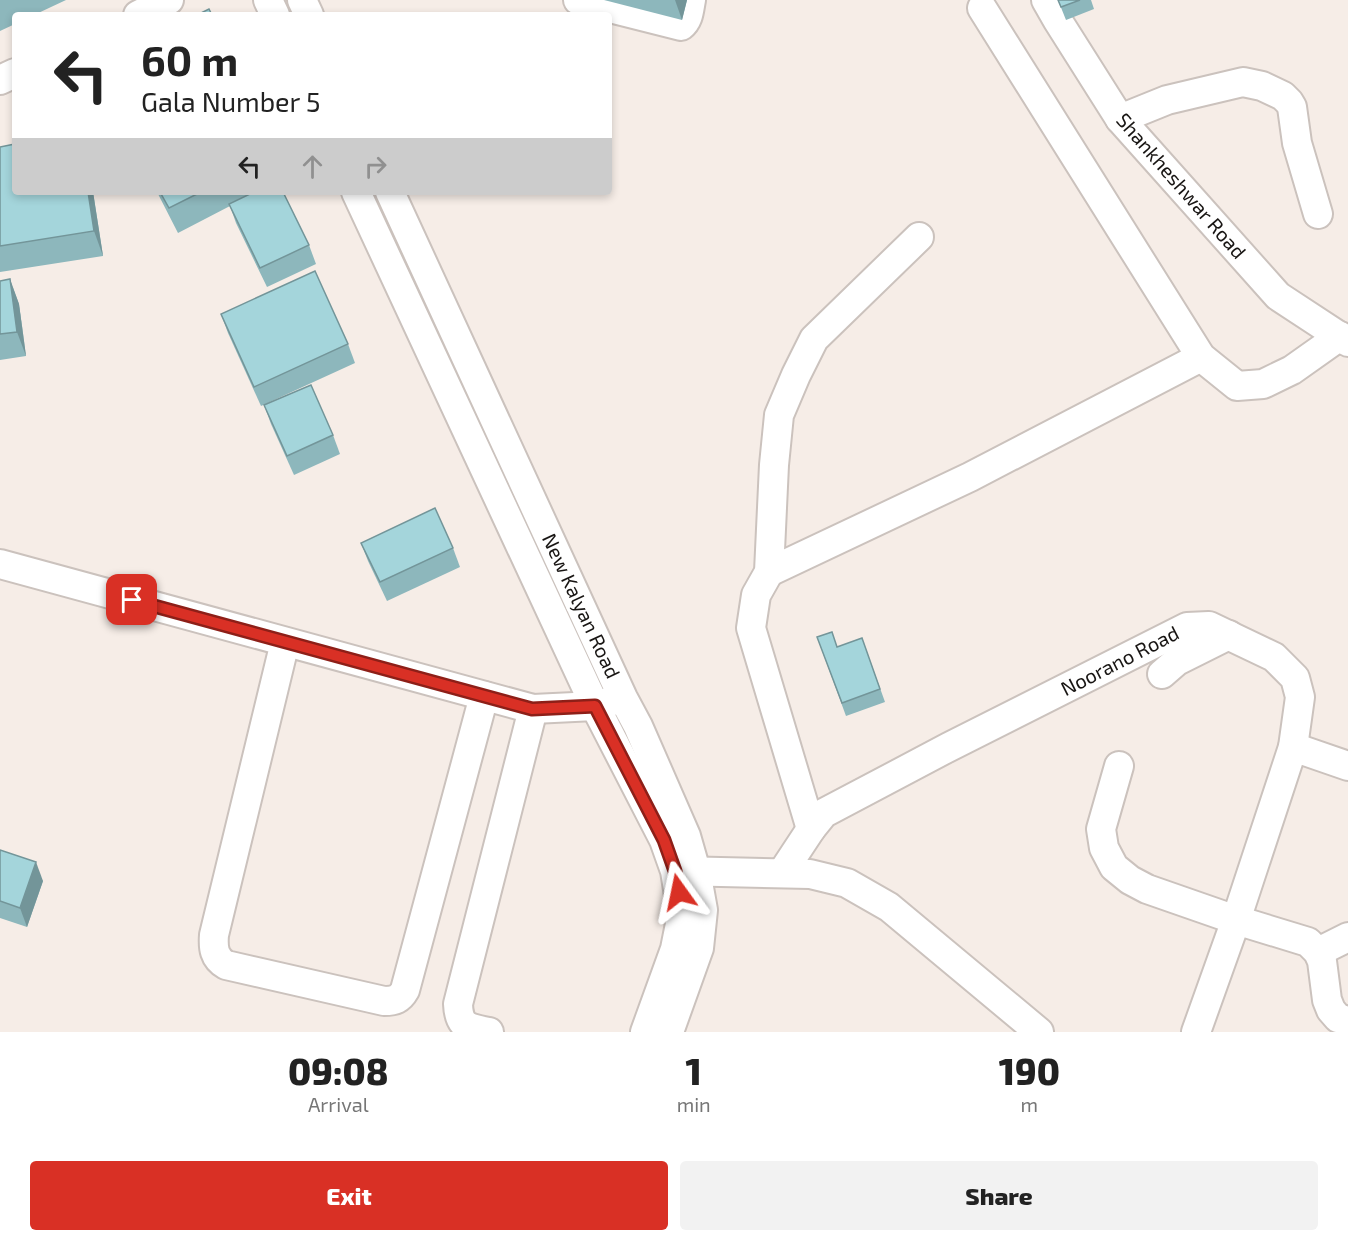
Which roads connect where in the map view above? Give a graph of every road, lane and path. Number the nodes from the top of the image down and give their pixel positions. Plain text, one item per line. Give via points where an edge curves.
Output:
1 (169, 0) edge
2 (578, 0) edge
3 (691, 0) edge
4 (1046, 0) edge
5 (982, 8) dead end
6 (144, 12) edge
7 (1120, 119) junction
8 (357, 195) edge
9 (391, 195) edge
10 (1318, 214) dead end
11 (919, 237) dead end
12 (1344, 339) edge
13 (1201, 357) junction
14 (0, 564) edge
15 (769, 572) junction
16 (1228, 636) junction
17 (285, 642) junction
18 (1162, 674) dead end
19 (484, 696) junction
20 (623, 698) junction
21 (595, 706) junction
22 (532, 709) junction
23 (1293, 747) junction
24 (1119, 766) dead end
25 (1348, 766) edge
26 (811, 829) junction
27 (686, 871) junction
28 (782, 873) junction
29 (1236, 920) junction
30 (1348, 937) edge
31 (1318, 952) junction
32 (1348, 1021) edge
33 (489, 1032) edge
34 (645, 1032) edge
35 (669, 1032) edge
36 (1039, 1032) edge
37 (1196, 1032) edge

1 - 6 street
2 - 3 street via 681,27
4 - 7 street, Shankheshwar Road
5 - 13 street
7 - 10 street via 1167,99 1243,82 1283,96 1292,107 1297,143
7 - 12 street, Shankheshwar Road via 1278,296
8 - 21 street
9 - 20 street, New Kalyan Road
11 - 15 street via 814,339 796,375 779,415
12 - 13 street via 1263,384 1237,386
13 - 15 street via 970,477
14 - 17 street
15 - 26 street via 756,595 751,628
16 - 18 street via 1177,661
16 - 23 street, Noorano Road via 1274,657 1295,678 1300,697
16 - 26 street, Noorano Road via 1209,626 1187,627 824,813
17 - 19 street
17 - 19 street via 214,935 213,948 219,961 226,965 384,1001 400,998
19 - 22 street
20 - 21 street
20 - 27 street, New Kalyan Road via 686,836
21 - 22 street
21 - 27 street via 664,840
22 - 33 street via 458,1004 458,1016 463,1023
23 - 25 street
23 - 29 street, Noorano Road
24 - 29 street via 1101,829 1104,848 1114,867 1147,889
26 - 28 street, Noorano Road
27 - 28 street
27 - 34 street, New Kalyan Road via 675,949
27 - 35 street, New Kalyan Road via 703,910 699,948
28 - 36 street via 810,874 847,883 889,907
29 - 31 street via 1308,942
29 - 37 street, Noorano Road
30 - 31 street
31 - 32 street via 1331,1010

